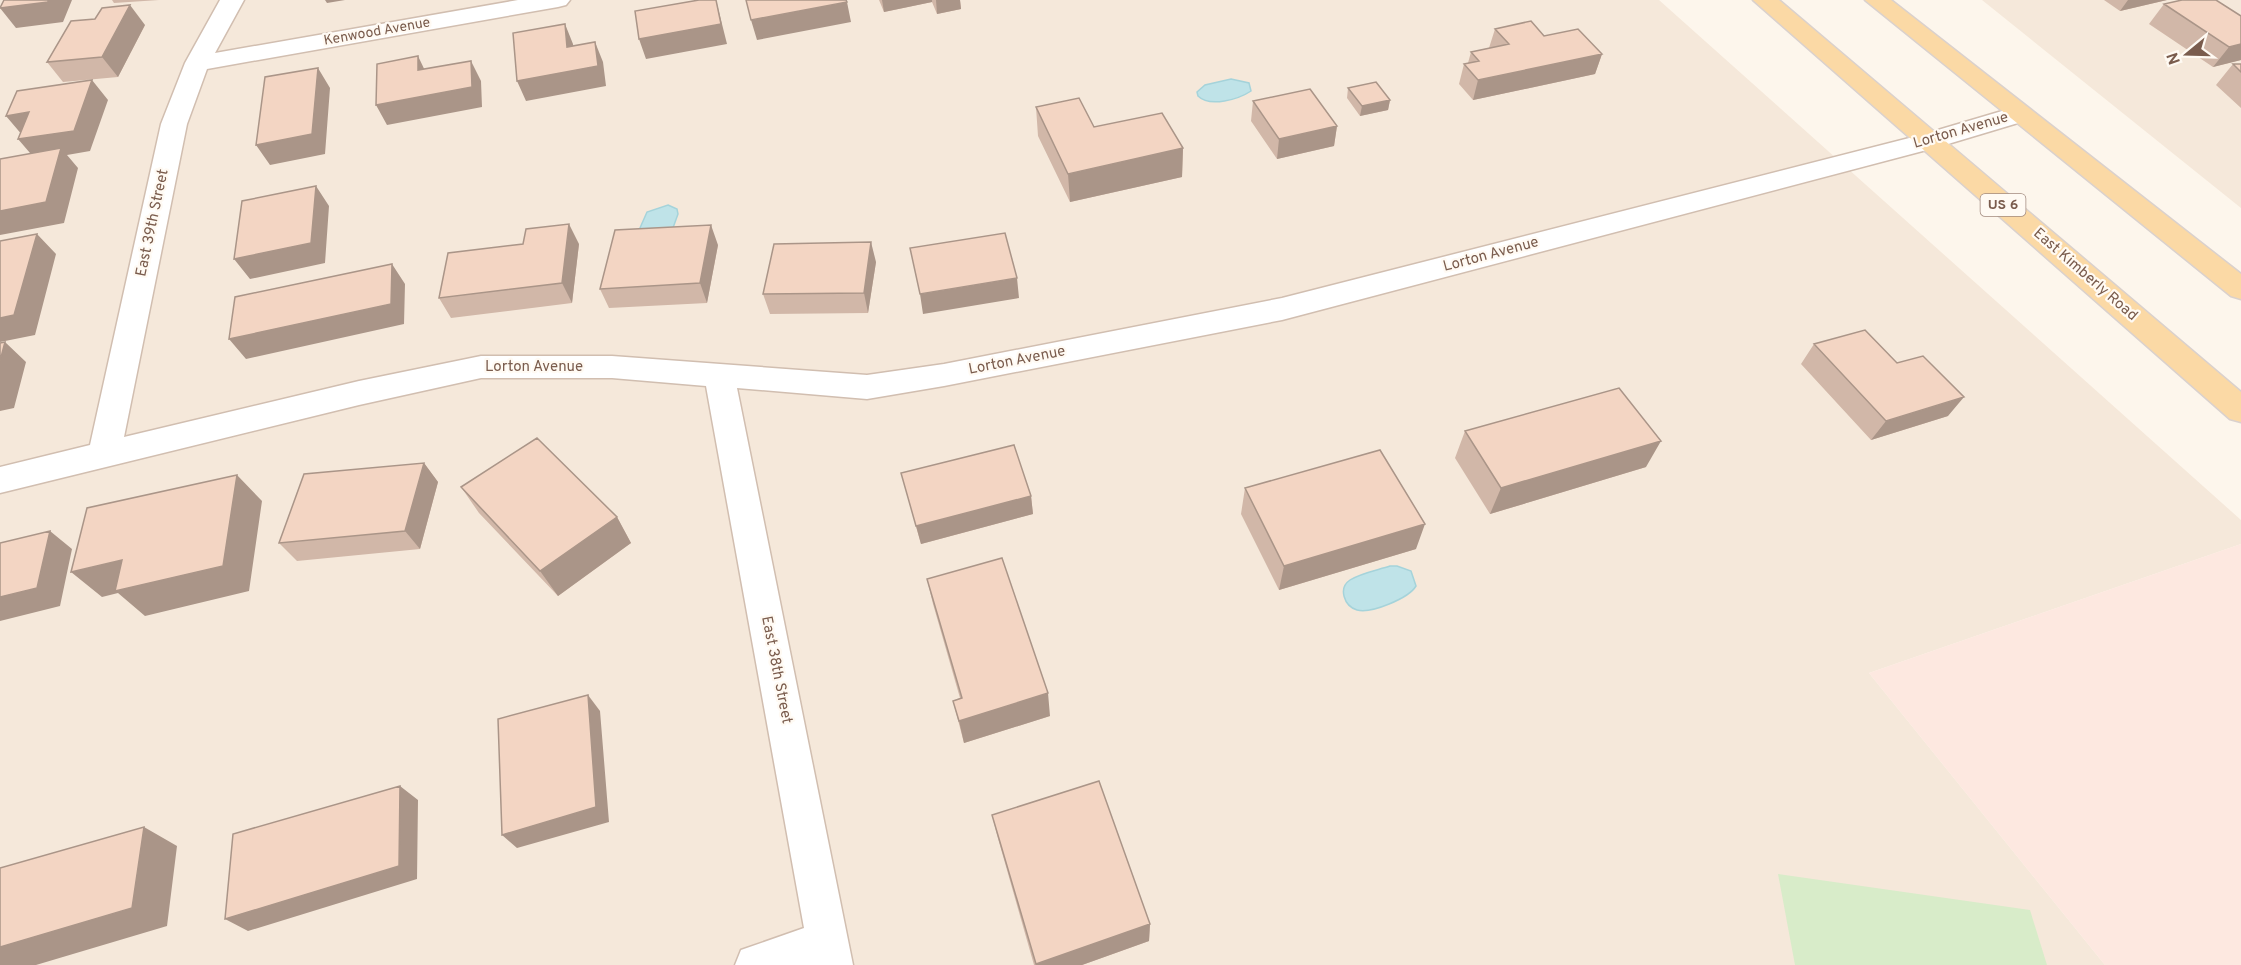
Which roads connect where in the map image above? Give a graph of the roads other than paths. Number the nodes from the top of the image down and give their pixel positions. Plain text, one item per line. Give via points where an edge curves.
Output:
1 (232, 0) edge
2 (558, 0) edge
3 (1765, 0) edge
4 (1877, 0) edge
5 (197, 63) junction
6 (2019, 114) junction
7 (1929, 141) junction
8 (2241, 289) edge
9 (719, 375) junction
10 (2241, 410) edge
11 (104, 456) junction
12 (0, 480) edge
13 (830, 953) edge
14 (756, 965) edge

1 - 5 street, East 39th Street
2 - 5 street, Kenwood Avenue
3 - 7 main road, East Kimberly Road / US 6
4 - 6 main road
5 - 11 street, East 39th Street via 174,124
6 - 7 street, Lorton Avenue
6 - 8 main road
7 - 9 street, Lorton Avenue via 1282,309 967,371 867,387
7 - 10 main road, East Kimberly Road / US 6
9 - 11 street, Lorton Avenue via 612,367 481,367
9 - 13 street, East 38th Street
11 - 12 street, Lorton Avenue
13 - 14 street

